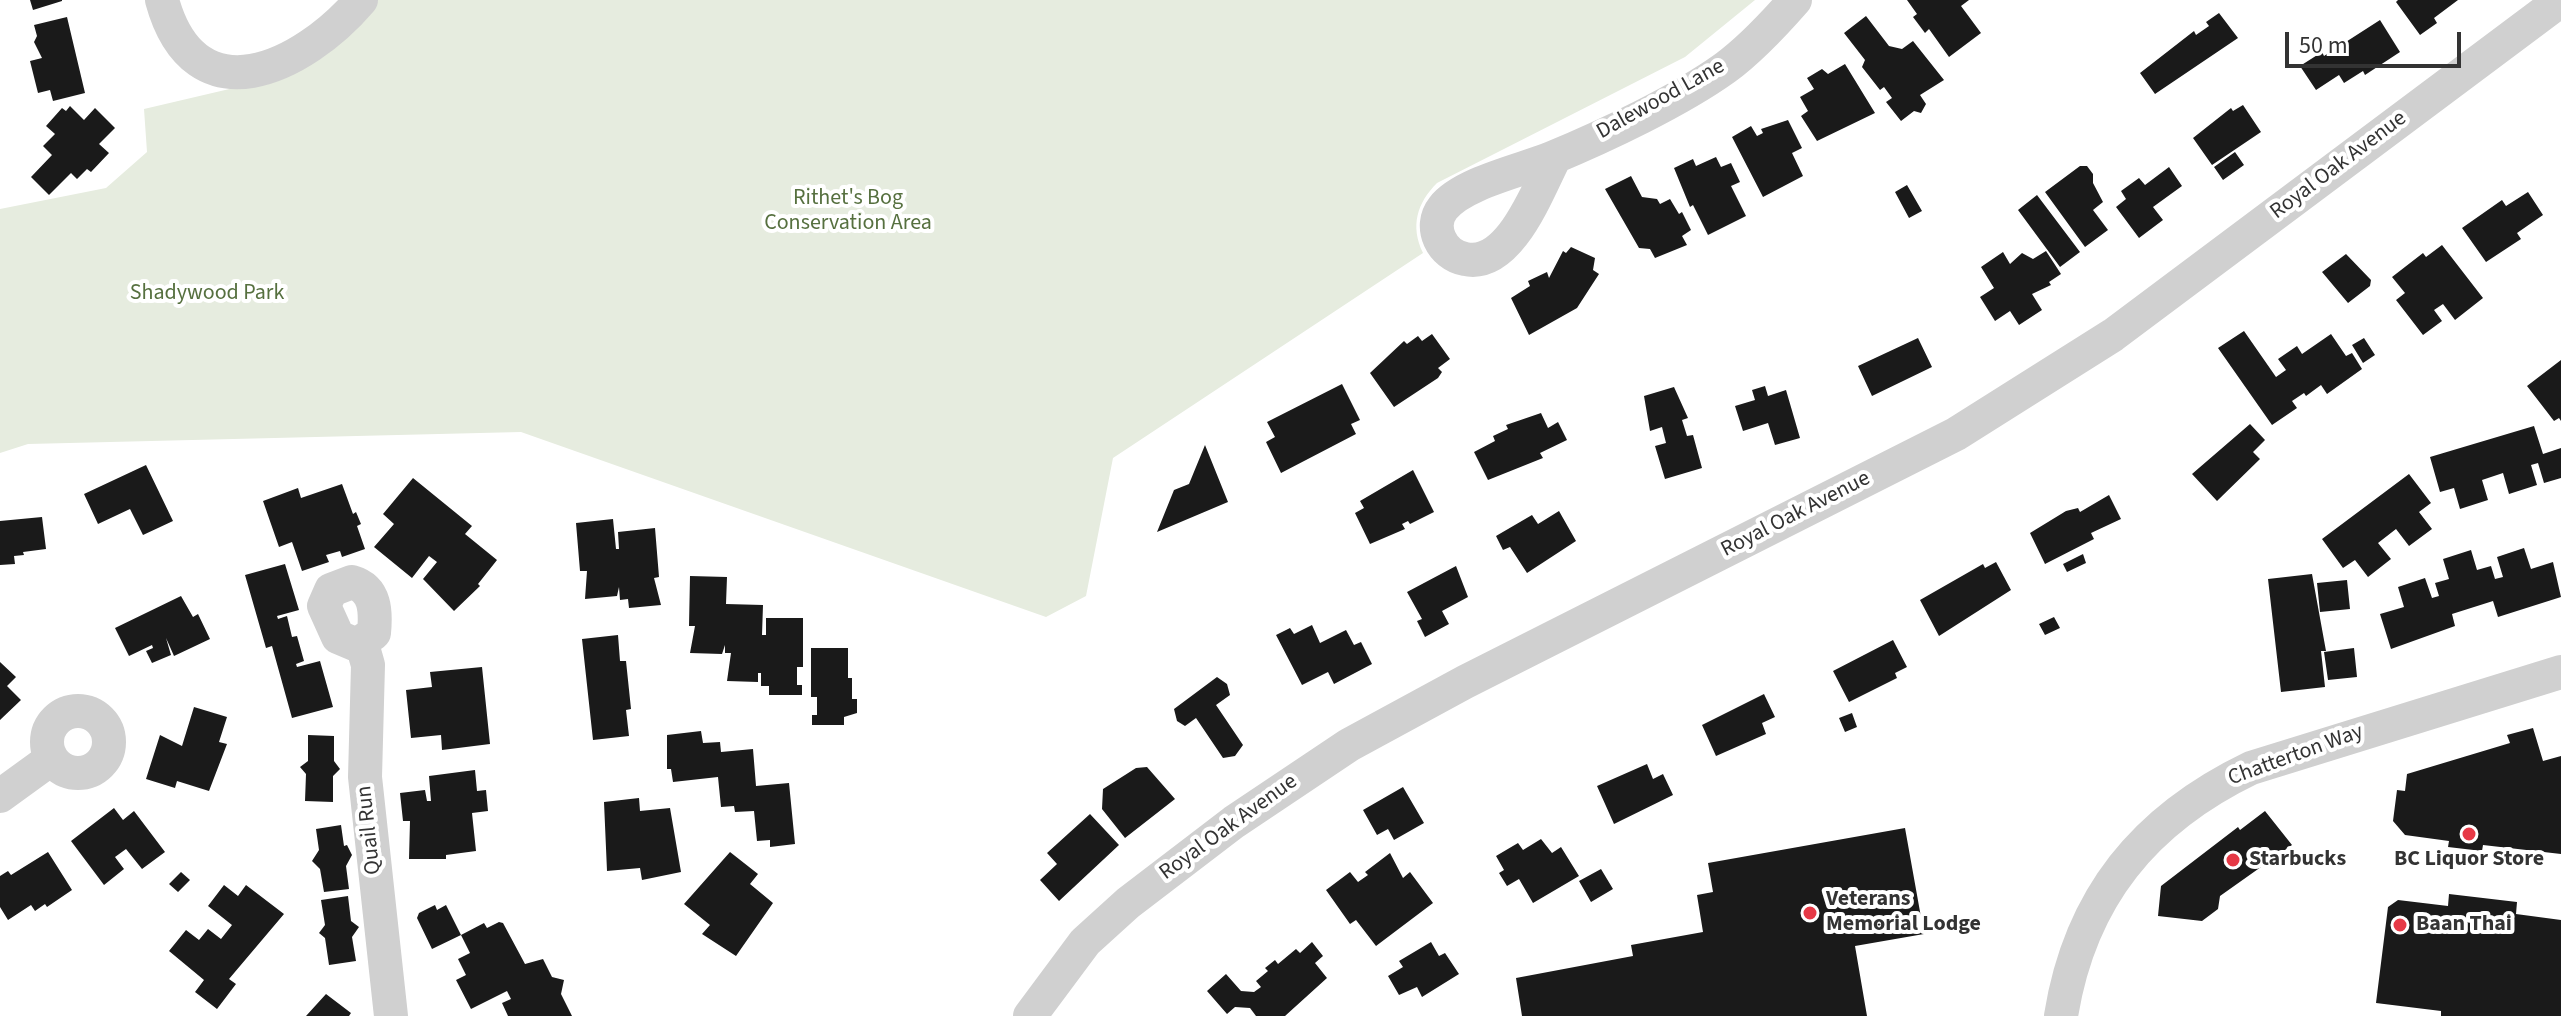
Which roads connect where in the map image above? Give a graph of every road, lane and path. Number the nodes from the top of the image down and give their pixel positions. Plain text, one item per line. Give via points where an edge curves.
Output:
1 (162, 0) edge
2 (361, 0) edge
3 (1795, 0) edge
4 (2561, 0) edge
5 (1555, 157) dead end
6 (362, 644) dead end
7 (2561, 672) edge
8 (51, 759) dead end
9 (0, 796) edge
10 (391, 1016) edge
11 (1030, 1016) edge
12 (2061, 1016) edge

1 - 2 street via 169,26 190,55 220,70 258,73 300,55
3 - 5 street, Dalewood Lane via 1725,68
4 - 11 street, Royal Oak Avenue via 2113,335 2009,403 1453,688 1291,782 1105,922 1067,963
6 - 10 street, Quail Run via 368,665 365,777
7 - 12 street, Chatterton Way via 2266,763 2190,802 2136,850 2108,885 2076,951
8 - 9 street

